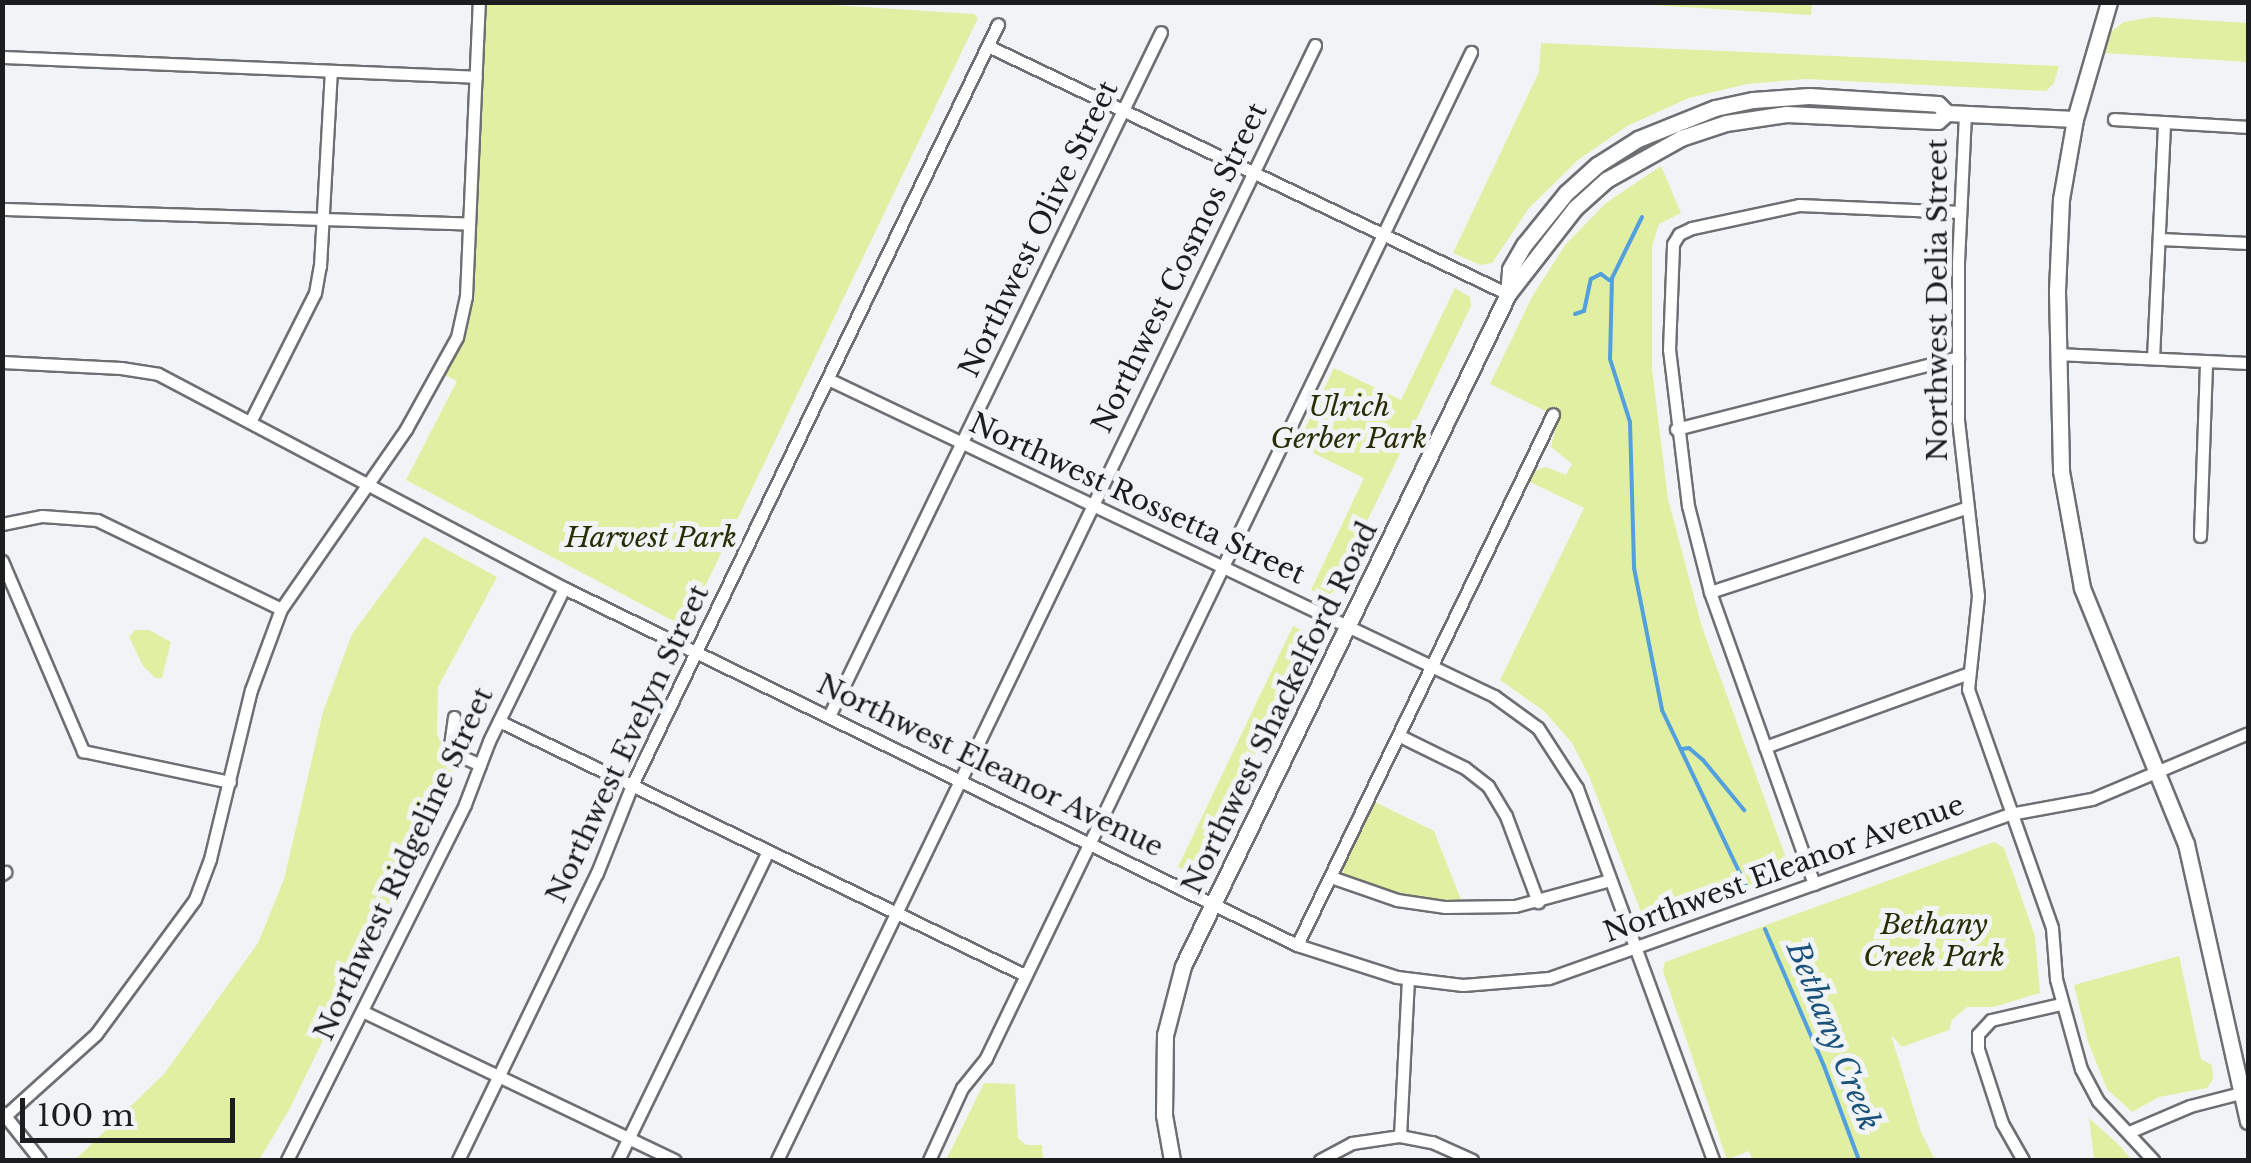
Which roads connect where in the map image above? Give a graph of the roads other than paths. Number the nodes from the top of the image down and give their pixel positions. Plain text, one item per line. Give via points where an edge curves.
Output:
1 (2109, 2) edge
2 (480, 3) edge
3 (998, 24) dead end
4 (1161, 32) dead end
5 (1315, 45) dead end
6 (988, 46) junction
7 (1471, 52) dead end
8 (2, 57) edge
9 (331, 71) junction
10 (476, 77) junction
11 (1124, 109) junction
12 (1965, 114) junction
13 (2074, 119) junction
14 (2114, 119) dead end
15 (2164, 123) junction
16 (2248, 127) edge
17 (1254, 171) junction
18 (2, 208) edge
19 (1960, 212) junction
20 (324, 220) junction
21 (470, 224) junction
22 (1383, 234) junction
23 (2160, 239) junction
24 (2248, 242) edge
25 (1508, 294) junction
26 (2057, 354) junction
27 (1958, 358) junction
28 (2153, 358) junction
29 (2206, 361) junction
30 (2, 362) edge
31 (2248, 363) edge
32 (828, 379) junction
33 (1553, 414) dead end
34 (250, 422) junction
35 (1676, 429) junction
36 (963, 444) junction
37 (369, 483) junction
38 (1093, 505) junction
39 (1966, 508) junction
40 (2, 524) edge
41 (2200, 536) dead end
42 (2, 562) edge
43 (1222, 566) junction
44 (564, 588) junction
45 (1710, 592) junction
46 (282, 609) junction
47 (1348, 628) junction
48 (696, 652) junction
49 (1433, 668) junction
50 (1967, 674) junction
51 (829, 716) junction
52 (454, 717) dead end
53 (499, 720) junction
54 (2248, 733) edge
55 (1400, 736) junction
56 (1765, 746) junction
57 (480, 765) junction
58 (2157, 770) junction
59 (961, 780) junction
60 (230, 782) junction
61 (632, 784) junction
62 (2010, 814) junction
63 (1089, 842) junction
64 (768, 851) junction
65 (1331, 877) junction
66 (1610, 880) junction
67 (1814, 884) junction
68 (1213, 902) junction
69 (1538, 902) junction
70 (898, 913) junction
71 (1297, 945) junction
72 (1636, 950) junction
73 (1025, 975) junction
74 (1408, 979) junction
75 (2061, 1004) junction
76 (364, 1012) junction
77 (498, 1076) junction
78 (2245, 1092) edge
79 (4, 1114) edge
80 (2248, 1121) edge
81 (2129, 1132) junction
82 (1400, 1136) junction
83 (629, 1139) junction
84 (40, 1160) edge
85 (287, 1160) edge
86 (458, 1160) edge
87 (618, 1160) edge
88 (674, 1160) edge
89 (777, 1160) edge
90 (929, 1160) edge
91 (1172, 1160) edge
92 (1320, 1160) edge
93 (1472, 1160) edge
94 (1712, 1160) edge
95 (2023, 1160) edge
96 (2152, 1160) edge

1 - 13 street
2 - 10 street
3 - 6 street, Northwest Evelyn Street
4 - 11 street, Northwest Olive Street
5 - 17 street, Northwest Cosmos Street
6 - 11 street
6 - 32 street, Northwest Evelyn Street
7 - 22 street
8 - 9 street
9 - 10 street
9 - 20 street
10 - 21 street
11 - 17 street
11 - 36 street, Northwest Olive Street
12 - 13 street, Northwest Shackelford Road
12 - 19 street, Northwest Delia Street
12 - 25 street, Northwest Shackelford Road via 1938,104 1787,96 1675,122 1597,165 1566,193 1510,269
13 - 26 street via 2058,229
14 - 15 street
15 - 16 street
15 - 23 street
17 - 22 street
17 - 38 street, Northwest Cosmos Street
18 - 20 street
19 - 27 street, Northwest Delia Street
19 - 35 street via 1800,205 1679,234 1672,254 1669,350
20 - 21 street
20 - 34 street via 315,293
21 - 37 street via 457,337
22 - 25 street
22 - 43 street
23 - 24 street
23 - 28 street
25 - 47 street, Northwest Shackelford Road
26 - 28 street
26 - 58 street via 2059,446 2078,572
27 - 35 street
27 - 39 street, Northwest Delia Street
28 - 29 street
29 - 31 street
29 - 41 street
30 - 34 street, Northwest Eleanor Avenue via 158,374
32 - 36 street, Northwest Rossetta Street
32 - 48 street, Northwest Evelyn Street
33 - 49 street
34 - 37 street, Northwest Eleanor Avenue
35 - 45 street
36 - 38 street, Northwest Rossetta Street
36 - 51 street, Northwest Olive Street
37 - 44 street, Northwest Eleanor Avenue
37 - 46 street
38 - 43 street, Northwest Rossetta Street
38 - 59 street, Northwest Cosmos Street
39 - 45 street
39 - 50 street, Northwest Delia Street via 1978,596
40 - 46 street via 42,516 96,520
42 - 60 street via 83,751
43 - 47 street, Northwest Rossetta Street
43 - 63 street
44 - 48 street, Northwest Eleanor Avenue
44 - 53 street, Northwest Ridgeline Street
45 - 56 street
46 - 60 street via 251,690
47 - 49 street, Northwest Rossetta Street
47 - 68 street, Northwest Shackelford Road
48 - 51 street, Northwest Eleanor Avenue
48 - 61 street, Northwest Evelyn Street
49 - 55 street
49 - 66 street, Northwest Rossetta Street via 1494,696 1538,728 1577,788
50 - 56 street
50 - 62 street, Northwest Delia Street via 1974,717
51 - 59 street, Northwest Eleanor Avenue
52 - 57 street via 449,750
53 - 57 street, Northwest Ridgeline Street
53 - 61 street
54 - 58 street, Northwest Eleanor Avenue
55 - 65 street
55 - 69 street via 1488,786
56 - 67 street
57 - 76 street, Northwest Ridgeline Street
58 - 62 street, Northwest Eleanor Avenue via 2092,799
58 - 78 street via 2193,869
59 - 63 street, Northwest Eleanor Avenue
59 - 70 street, Northwest Cosmos Street
60 - 79 street via 204,876 184,918 96,1034
61 - 64 street
61 - 77 street, Northwest Evelyn Street via 597,873
62 - 67 street, Northwest Eleanor Avenue
62 - 75 street, Northwest Delia Street via 2052,928
63 - 68 street, Northwest Eleanor Avenue
63 - 73 street
64 - 70 street
64 - 83 street
65 - 69 street via 1445,908
65 - 71 street
66 - 69 street
66 - 72 street, Northwest Rossetta Street
67 - 72 street, Northwest Eleanor Avenue
68 - 71 street, Northwest Eleanor Avenue
68 - 91 street, Northwest Shackelford Road via 1183,966 1166,1035 1164,1114
70 - 73 street
70 - 89 street, Northwest Cosmos Street
71 - 74 street, Northwest Eleanor Avenue
72 - 74 street, Northwest Eleanor Avenue via 1549,978 1463,984
72 - 94 street, Northwest Rossetta Street
73 - 90 street
74 - 82 street
75 - 81 street, Northwest Delia Street via 2088,1086
75 - 95 street via 1991,1020 1978,1034 2002,1123
76 - 77 street
76 - 85 street, Northwest Ridgeline Street
77 - 83 street
77 - 86 street, Northwest Evelyn Street
78 - 80 street
78 - 81 street
79 - 84 street
81 - 96 street, Northwest Delia Street
82 - 92 street via 1352,1143
82 - 93 street
83 - 87 street
83 - 88 street

